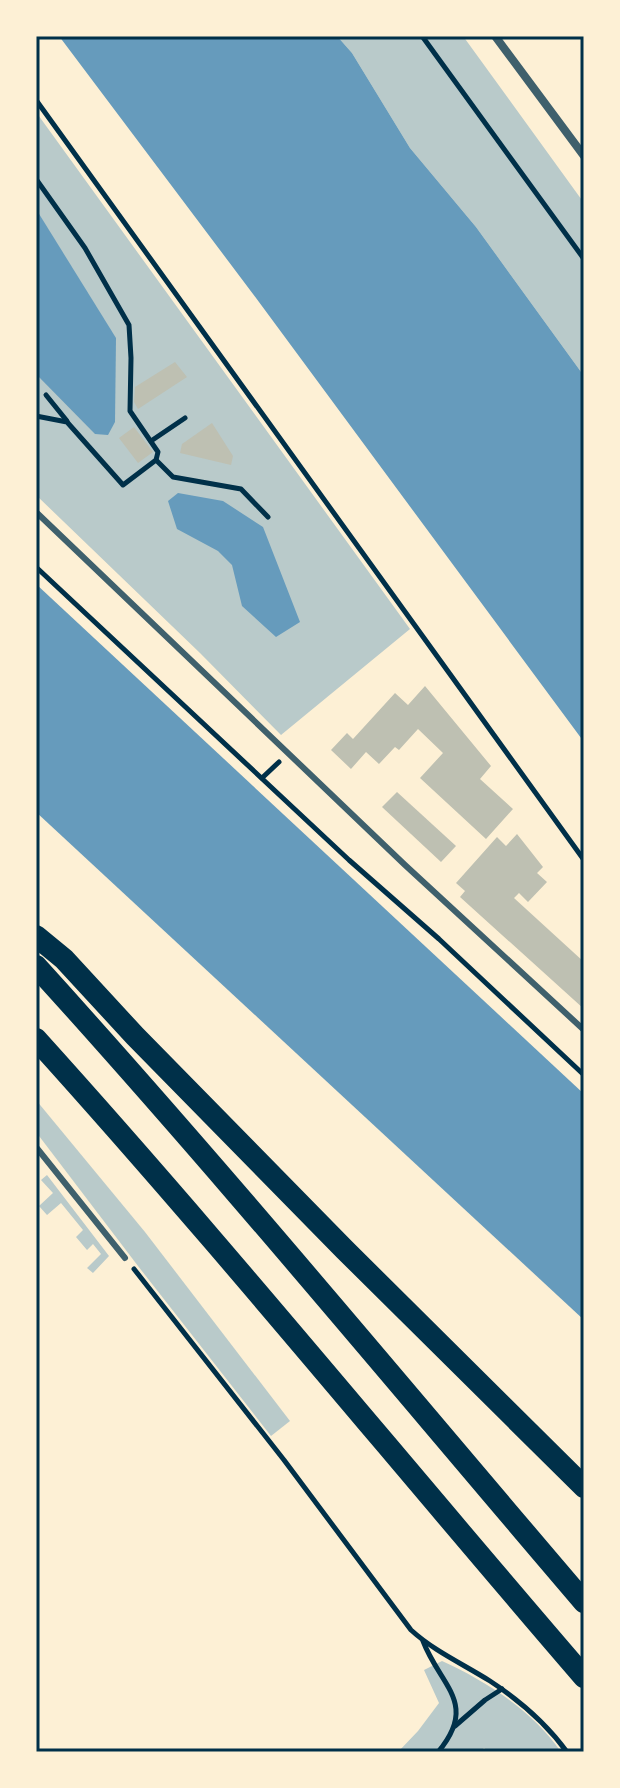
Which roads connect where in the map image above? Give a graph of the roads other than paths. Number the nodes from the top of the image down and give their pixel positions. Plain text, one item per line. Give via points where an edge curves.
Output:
1 (495, 36) edge
2 (584, 156) edge
3 (36, 512) edge
4 (36, 936) edge
5 (36, 966) edge
6 (584, 1030) edge
7 (36, 1039) edge
8 (36, 1147) edge
9 (125, 1258) road end
10 (584, 1487) edge
11 (584, 1602) edge
12 (584, 1677) edge

1 - 2 street
3 - 6 lane
4 - 10 highway
5 - 11 highway via 300,1266
7 - 12 highway
8 - 9 lane

